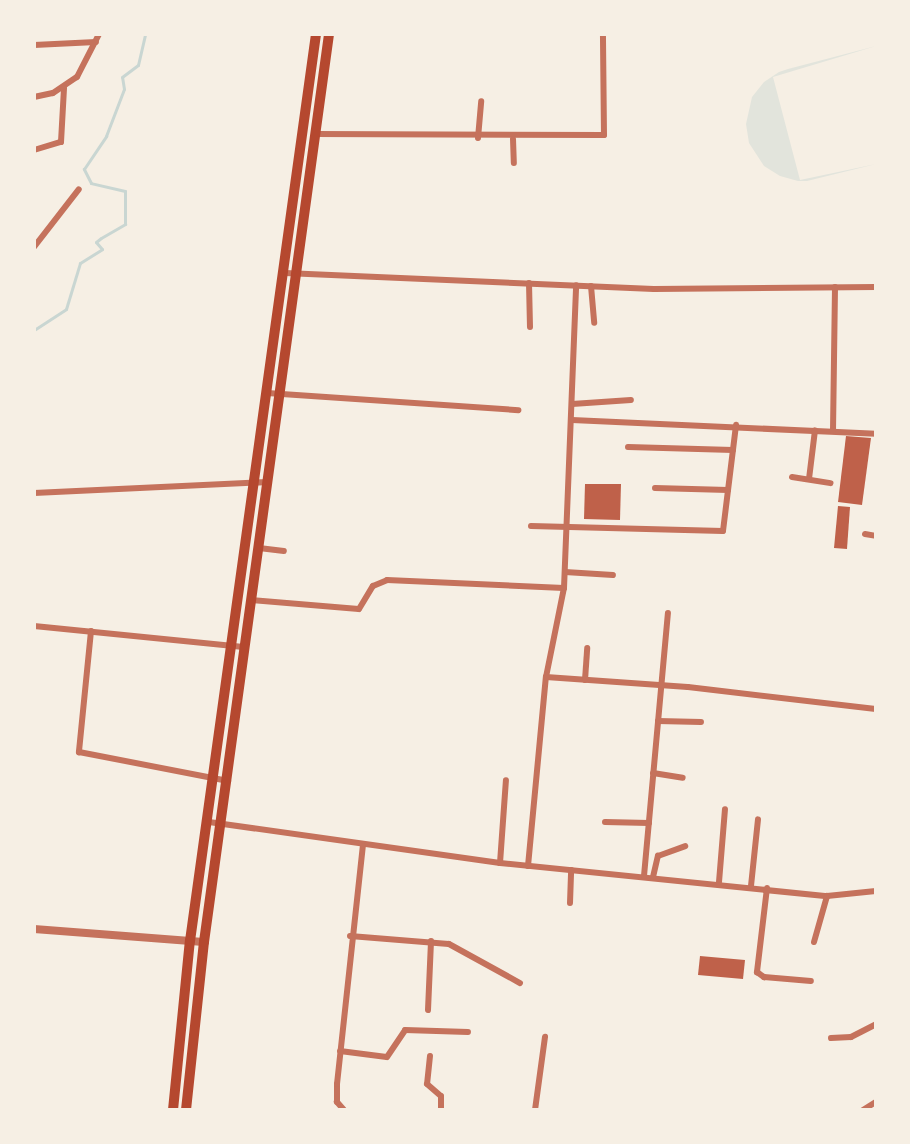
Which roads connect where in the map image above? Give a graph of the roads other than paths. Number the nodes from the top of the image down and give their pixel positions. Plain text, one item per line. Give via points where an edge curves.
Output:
1 (99, 34) edge
2 (316, 34) edge
3 (329, 34) edge
4 (603, 34) edge
5 (96, 42) junction
6 (34, 45) edge
7 (64, 88) junction
8 (34, 97) edge
9 (481, 101) dead end
10 (315, 134) junction
11 (478, 138) junction
12 (513, 139) junction
13 (34, 150) edge
14 (514, 163) dead end
15 (79, 189) dead end
16 (299, 210) junction
17 (34, 247) edge
18 (291, 274) junction
19 (529, 283) junction
20 (576, 285) junction
21 (591, 286) junction
22 (835, 287) junction
23 (876, 287) edge
24 (594, 323) dead end
25 (530, 327) dead end
26 (267, 393) junction
27 (281, 394) junction
28 (631, 400) dead end
29 (572, 404) junction
30 (518, 410) dead end
31 (572, 420) junction
32 (736, 425) junction
33 (815, 430) junction
34 (833, 431) junction
35 (876, 434) edge
36 (628, 447) dead end
37 (733, 450) junction
38 (792, 477) dead end
39 (809, 479) junction
40 (255, 482) junction
41 (269, 482) junction
42 (831, 483) dead end
43 (655, 488) dead end
44 (728, 490) junction
45 (34, 493) edge
46 (568, 525) junction
47 (531, 526) dead end
48 (865, 534) dead end
49 (876, 536) edge
50 (259, 548) junction
51 (284, 551) dead end
52 (565, 572) junction
53 (613, 575) dead end
54 (564, 588) junction
55 (239, 598) junction
56 (251, 600) junction
57 (668, 613) dead end
58 (34, 626) edge
59 (91, 631) junction
60 (234, 645) junction
61 (246, 647) junction
62 (587, 648) dead end
63 (546, 677) junction
64 (585, 680) junction
65 (660, 685) junction
66 (876, 709) edge
67 (658, 721) junction
68 (701, 722) dead end
69 (653, 773) junction
70 (683, 778) dead end
71 (215, 779) junction
72 (506, 780) dead end
73 (228, 781) junction
74 (725, 809) dead end
75 (758, 819) dead end
76 (209, 822) junction
77 (605, 822) dead end
78 (649, 823) junction
79 (223, 824) junction
80 (363, 846) junction
81 (685, 846) dead end
82 (500, 863) junction
83 (528, 866) junction
84 (571, 870) junction
85 (644, 876) junction
86 (653, 877) junction
87 (719, 882) junction
88 (751, 886) junction
89 (767, 888) junction
90 (876, 891) edge
91 (827, 896) junction
92 (570, 903) dead end
93 (34, 929) edge
94 (350, 936) junction
95 (190, 941) junction
96 (431, 941) junction
97 (204, 942) junction
98 (814, 942) dead end
99 (811, 981) dead end
100 (520, 983) dead end
101 (428, 1010) dead end
102 (876, 1024) edge
103 (468, 1032) dead end
104 (545, 1037) dead end
105 (831, 1038) dead end
106 (340, 1051) junction
107 (430, 1056) dead end
108 (876, 1102) edge
109 (173, 1110) edge
110 (186, 1110) edge
111 (344, 1110) edge
112 (441, 1110) edge
113 (535, 1110) edge
114 (863, 1110) edge

1 - 5 street
2 - 16 highway
3 - 10 highway
4 - 12 street via 604,135
5 - 6 street
5 - 7 street via 84,71
7 - 8 street
7 - 13 street via 61,142
9 - 11 street
10 - 11 street
10 - 16 highway
11 - 12 street
12 - 14 street
15 - 17 street
16 - 18 highway
18 - 19 street
18 - 26 highway
18 - 27 highway
19 - 20 street
19 - 25 street
20 - 21 street
20 - 29 street
21 - 22 street
21 - 24 street
22 - 23 street
22 - 34 street
26 - 27 street
26 - 40 highway
27 - 30 street
27 - 41 highway
28 - 29 street
29 - 31 street
31 - 32 street
31 - 46 street
32 - 33 street
32 - 37 street
33 - 34 street
33 - 39 street
34 - 35 street
36 - 37 street
37 - 44 street
38 - 39 street
39 - 42 street
40 - 41 street
40 - 45 street
40 - 55 highway
41 - 50 highway
43 - 44 street
44 - 46 street via 727,520 720,532
46 - 47 street
46 - 52 street
48 - 49 street
50 - 51 street
50 - 56 highway
52 - 53 street
52 - 54 street
54 - 56 street via 387,580 373,586 359,609
54 - 63 street
55 - 56 street
55 - 60 highway
56 - 61 highway
57 - 65 street
58 - 59 street
59 - 60 street
59 - 71 street via 79,752
60 - 61 street
60 - 71 highway
61 - 73 highway
62 - 64 street
63 - 64 street
63 - 83 street
64 - 65 street
65 - 66 street
65 - 67 street
67 - 68 street
67 - 69 street
69 - 70 street
69 - 78 street
71 - 73 street
71 - 76 highway
72 - 82 street
73 - 79 highway
74 - 87 street
75 - 88 street
76 - 79 street
76 - 95 highway
77 - 78 street
78 - 85 street
79 - 80 street
79 - 97 highway
80 - 82 street
80 - 94 street
81 - 86 street via 658,856
82 - 83 street
83 - 84 street
84 - 85 street
84 - 92 street
85 - 86 street
86 - 87 street
87 - 88 street
88 - 89 street
89 - 91 street
89 - 99 street via 757,972
90 - 91 street
91 - 98 street
93 - 95 street
94 - 96 street
94 - 106 street
95 - 97 street
95 - 109 highway
96 - 100 street via 467,951
96 - 101 street
97 - 110 highway
102 - 105 street via 851,1037
103 - 106 street via 405,1030 387,1057
104 - 113 street
106 - 111 street via 336,1096
107 - 112 street via 427,1084 441,1096
108 - 114 street

